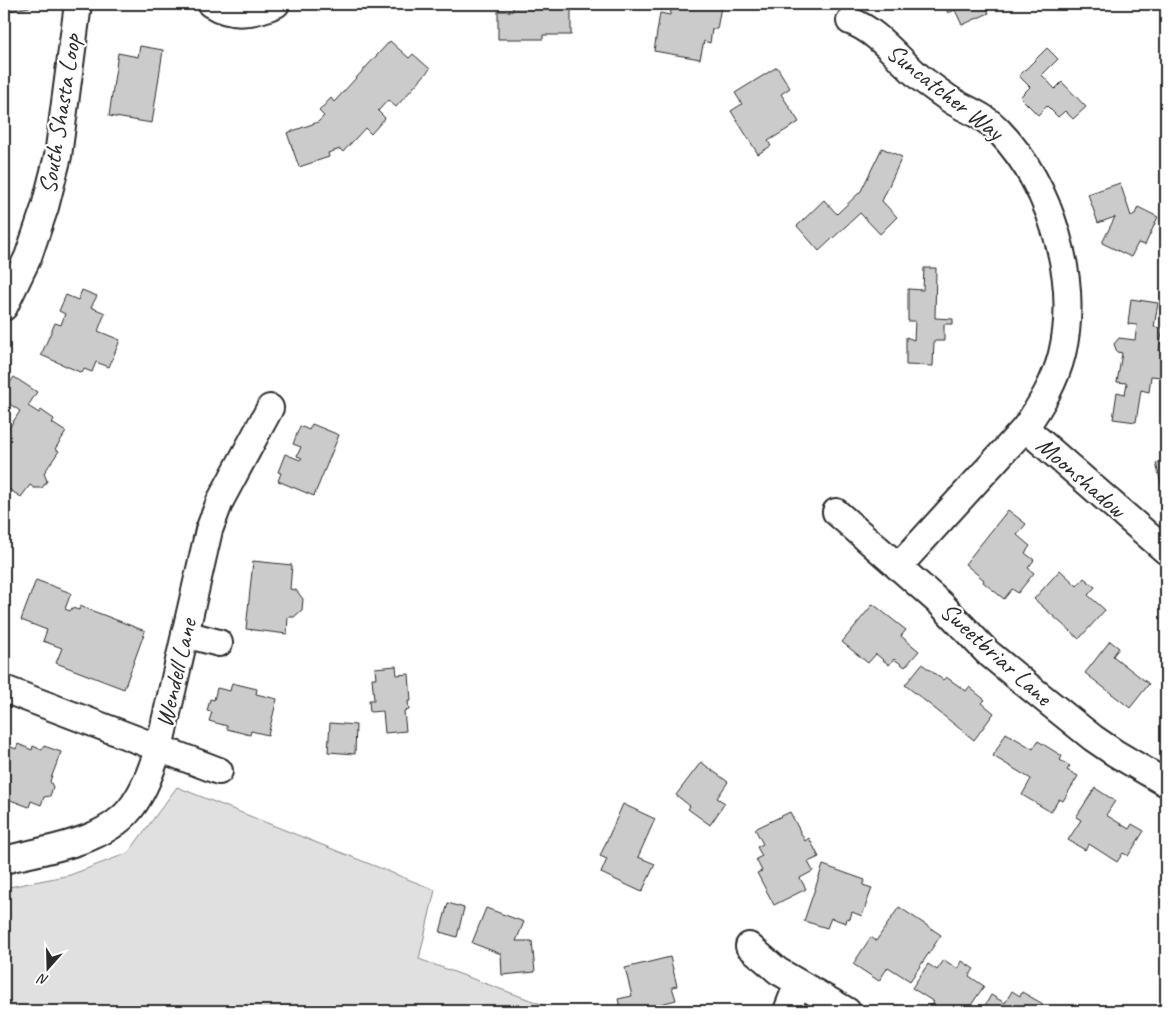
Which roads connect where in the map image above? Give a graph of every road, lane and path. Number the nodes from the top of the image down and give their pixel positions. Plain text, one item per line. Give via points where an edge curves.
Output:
1 (78, 4) edge
2 (210, 4) edge
3 (276, 4) edge
4 (850, 21) dead end
5 (4, 307) edge
6 (270, 408) dead end
7 (1024, 428) junction
8 (836, 512) dead end
9 (1166, 551) edge
10 (898, 567) junction
11 (185, 634) junction
12 (219, 643) dead end
13 (4, 689) edge
14 (159, 748) junction
15 (219, 771) dead end
16 (1166, 783) edge
17 (4, 860) edge
18 (749, 946) dead end
19 (798, 983) junction
20 (787, 1011) edge
21 (847, 1011) edge

1 - 5 street, South Shasta Loop via 58,156 28,256
2 - 3 street via 244,14
4 - 7 street, Suncatcher Way via 870,32 944,96 988,120 1033,176 1049,214 1065,270 1067,307 1065,337 1054,378
6 - 11 street, Wendell Lane via 214,516
7 - 9 street, Moonshadow
7 - 10 street, Moonshadow
8 - 10 street, Sweetbriar Lane
10 - 16 street, Sweetbriar Lane via 942,604 987,652 1034,691 1093,738
11 - 12 street
11 - 14 street, Wendell Lane
13 - 14 street
14 - 15 street
14 - 17 street, Wendell Lane via 135,803 119,820 80,841
18 - 19 street via 772,967
19 - 20 street
19 - 21 street

